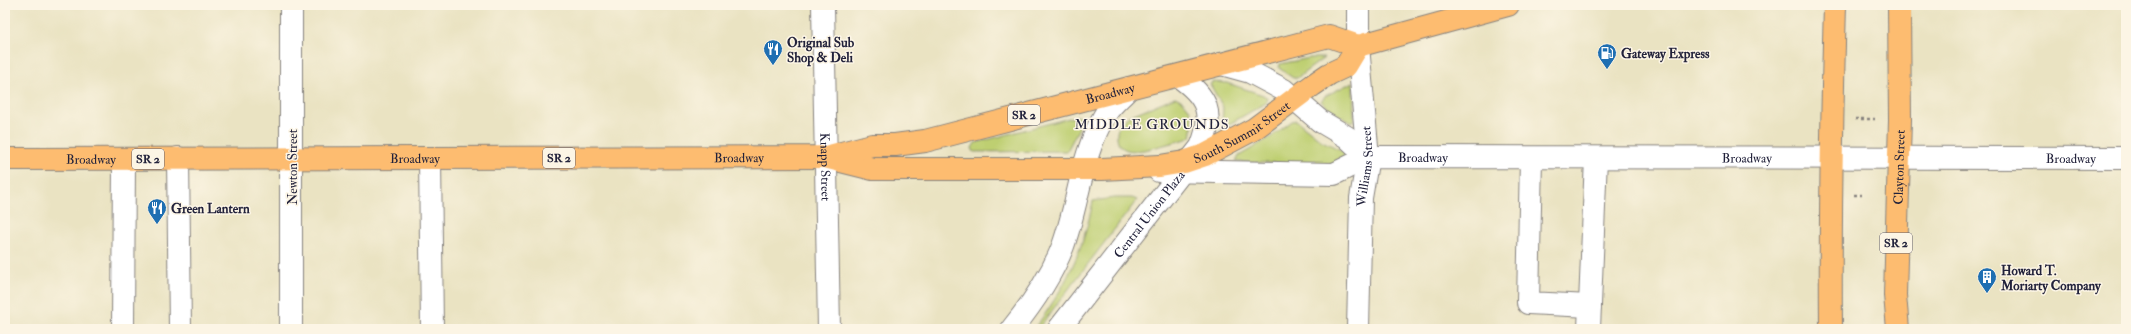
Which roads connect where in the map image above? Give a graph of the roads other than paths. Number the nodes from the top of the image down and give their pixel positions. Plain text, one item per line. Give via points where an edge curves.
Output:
1 (291, 5) edge
2 (824, 5) edge
3 (1358, 5) edge
4 (1508, 5) edge
5 (1835, 5) edge
6 (1899, 5) edge
7 (1358, 46) junction
8 (1221, 64) junction
9 (1178, 76) junction
10 (1129, 88) junction
11 (1295, 100) junction
12 (826, 157) junction
13 (1368, 157) junction
14 (178, 158) junction
15 (430, 158) junction
16 (1531, 158) junction
17 (1596, 158) junction
18 (1831, 158) junction
19 (1899, 158) junction
20 (2126, 158) edge
21 (5, 159) edge
22 (124, 159) junction
23 (292, 159) junction
24 (1188, 165) junction
25 (1092, 169) junction
26 (1590, 306) junction
27 (123, 329) edge
28 (180, 329) edge
29 (291, 329) edge
30 (432, 329) edge
31 (829, 329) edge
32 (1012, 329) edge
33 (1059, 329) edge
34 (1358, 329) edge
35 (1589, 329) edge
36 (1831, 329) edge
37 (1898, 329) edge

1 - 23 street, Newton Street
2 - 12 street, Knapp Street
3 - 7 street, Williams Street
4 - 7 main road
5 - 18 main road
6 - 19 main road, Clayton Street / SR 2
7 - 8 main road, SR 2 via 1329,36
7 - 11 main road, South Summit Street / SR 2 via 1346,66 1329,74
7 - 13 street, Williams Street
8 - 9 main road, Broadway / SR 2
8 - 11 street via 1250,72 1279,87
9 - 10 main road, Broadway / SR 2
9 - 24 street, Central Union Plaza via 1194,88 1207,106 1209,119 1201,147
10 - 12 main road, Broadway / SR 2 via 925,141 872,145
10 - 25 street via 1107,112 1090,145
11 - 13 street via 1320,121 1347,137
11 - 24 main road, South Summit Street / SR 2 via 1254,129
12 - 15 main road, Broadway / SR 2
12 - 25 main road, Broadway / SR 2 via 873,169
12 - 31 street, Knapp Street
13 - 16 street, Broadway
13 - 24 street, Broadway via 1334,174
13 - 34 street, Williams Street via 1361,198
14 - 22 main road, Broadway / SR 2
14 - 23 main road, Broadway / SR 2
14 - 28 street
15 - 23 main road, Broadway / SR 2
15 - 30 street
16 - 17 street, Broadway
16 - 26 street via 1528,303
17 - 18 street, Broadway
17 - 26 street
18 - 19 street, Broadway
18 - 36 main road
19 - 20 street, Broadway
19 - 37 main road, Clayton Street / SR 2 via 1895,295
21 - 22 main road, Broadway / SR 2
22 - 27 street
23 - 29 street, Newton Street
24 - 25 main road, South Summit Street / SR 2
24 - 33 street, Central Union Plaza
25 - 32 street via 1056,263 1034,301
26 - 35 street

